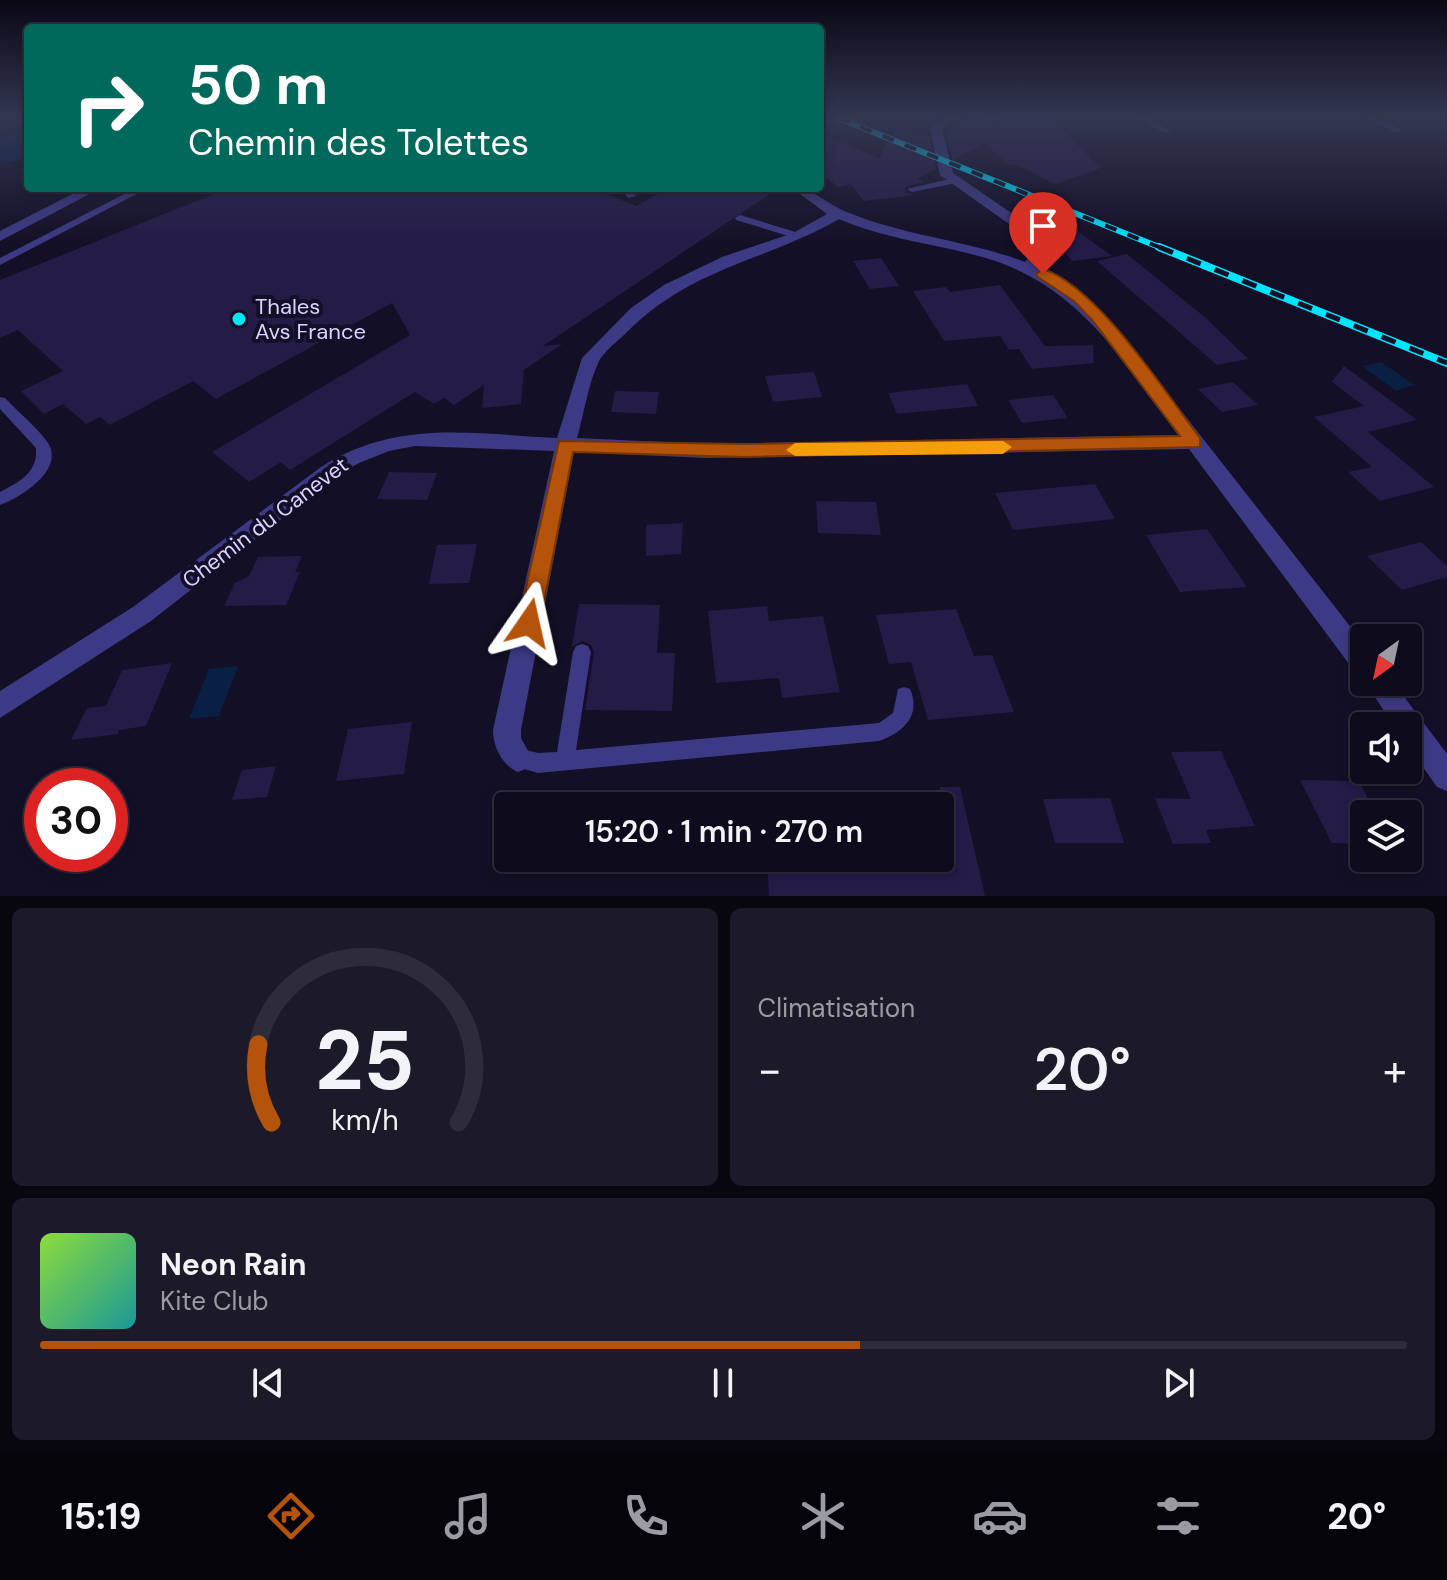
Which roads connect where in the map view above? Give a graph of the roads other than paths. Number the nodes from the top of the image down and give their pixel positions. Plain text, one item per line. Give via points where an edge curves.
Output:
1 (943, 160) edge
2 (953, 181) junction
3 (912, 189) dead end
4 (86, 192) edge
5 (135, 192) edge
6 (805, 192) edge
7 (837, 214) junction
8 (740, 218) dead end
9 (798, 236) junction
10 (0, 237) edge
11 (0, 262) edge
12 (1029, 267) junction
13 (0, 401) edge
14 (1194, 442) junction
15 (565, 445) junction
16 (0, 499) edge
17 (1350, 646) edge
18 (582, 652) dead end
19 (904, 695) dead end
20 (1388, 696) edge
21 (0, 706) edge
22 (518, 758) joint
23 (565, 761) junction
24 (1447, 777) edge

1 - 2 street
2 - 3 lane
2 - 12 street via 1028,233 1042,251
4 - 10 street
5 - 11 lane
6 - 7 street
7 - 9 street
7 - 12 street
8 - 9 lane
9 - 15 street via 688,277 606,340 586,368
12 - 14 street via 1089,307
13 - 16 lane via 45,455 38,475
14 - 15 street, Chemin du Canevet via 744,451
14 - 17 street
15 - 21 street, Chemin du Canevet via 410,439 361,452 142,614
15 - 22 street via 507,730 507,741
18 - 23 lane
19 - 23 lane via 901,720 879,732
20 - 24 street
22 - 23 lane

